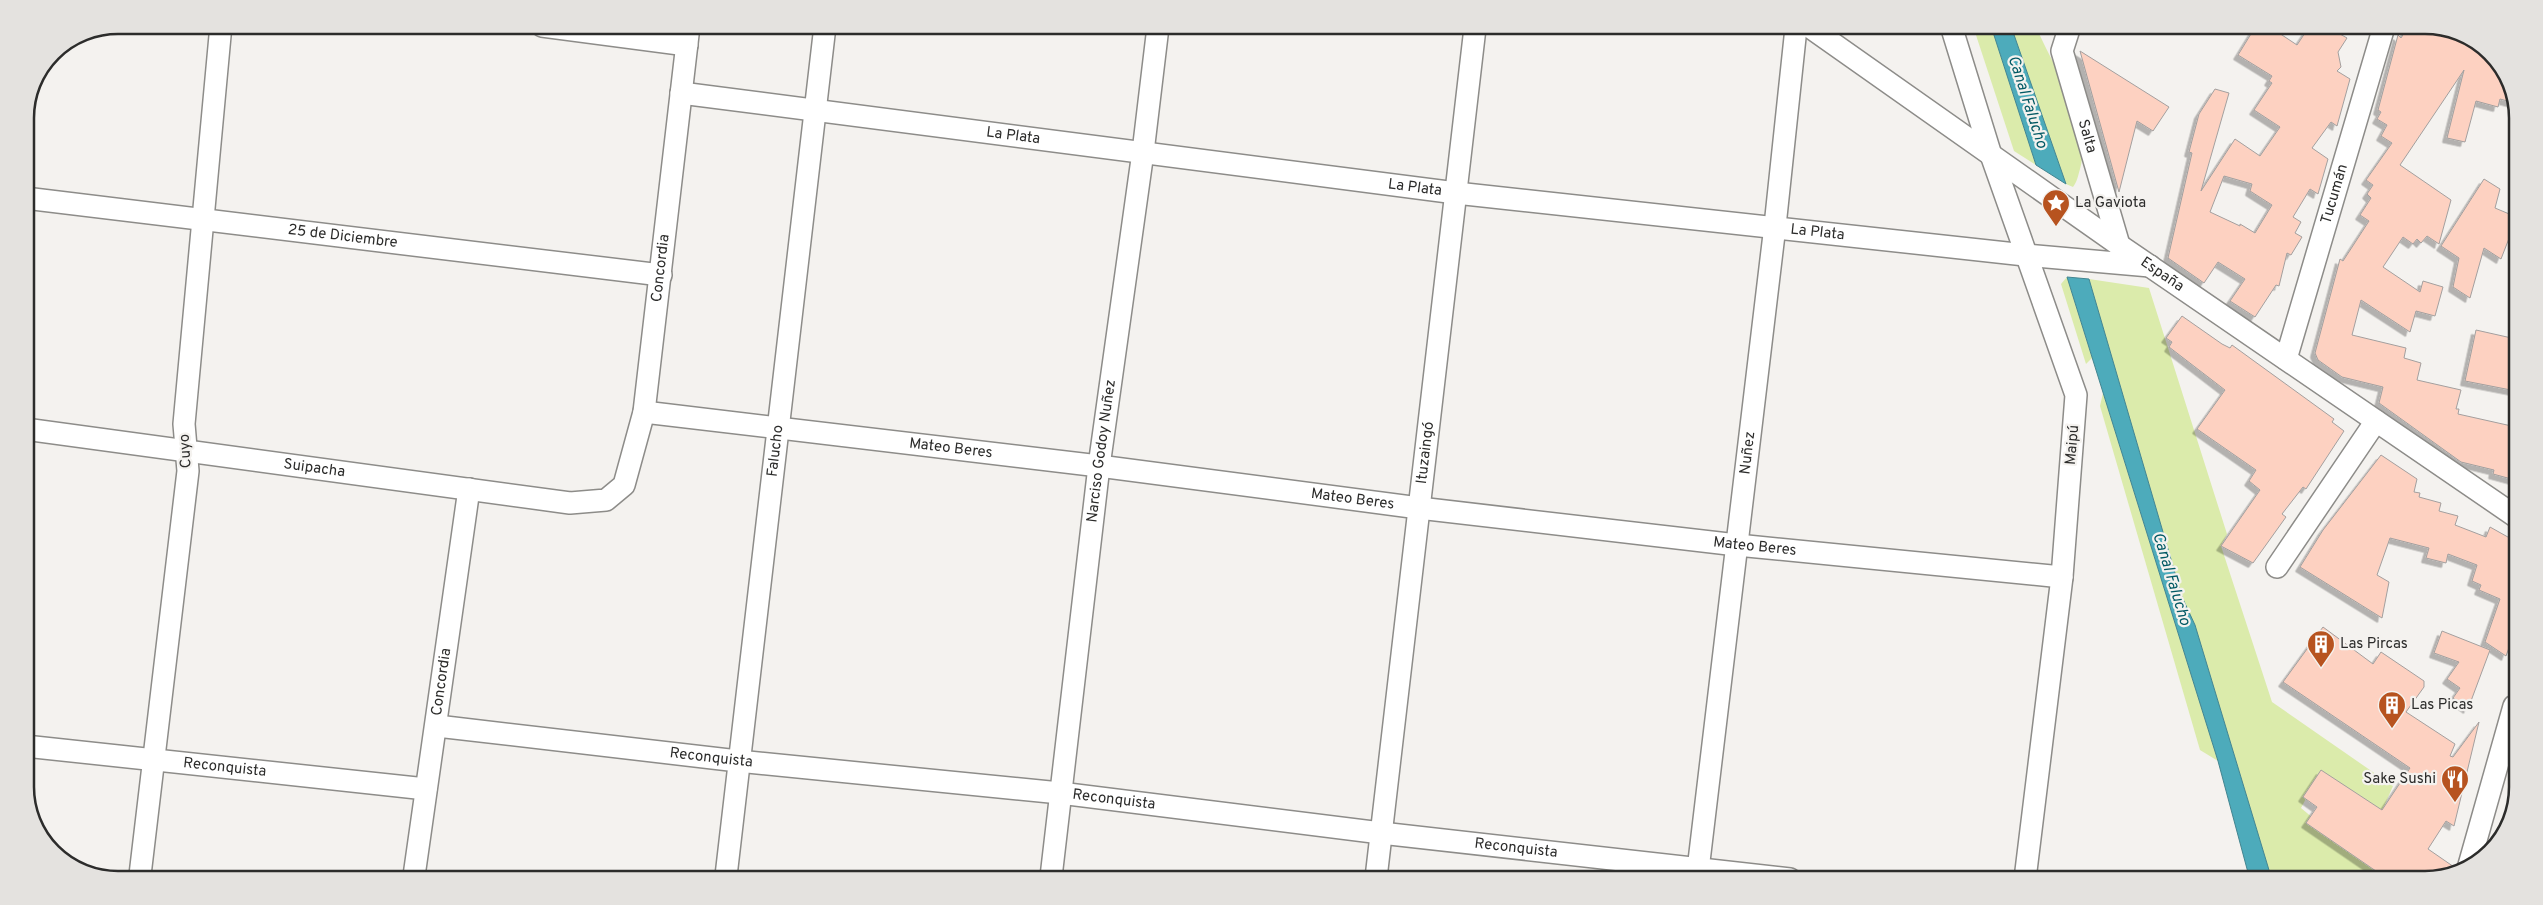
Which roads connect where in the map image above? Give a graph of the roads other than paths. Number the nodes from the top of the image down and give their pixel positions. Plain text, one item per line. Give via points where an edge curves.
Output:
1 (220, 34) edge
2 (672, 34) edge
3 (824, 34) edge
4 (1157, 34) edge
5 (1474, 34) edge
6 (1795, 34) edge
7 (1820, 34) edge
8 (1954, 34) edge
9 (2067, 34) edge
10 (2382, 34) edge
11 (688, 35) edge
12 (681, 93) junction
13 (815, 109) junction
14 (1143, 152) junction
15 (1990, 152) junction
16 (1456, 193) junction
17 (34, 199) edge
18 (202, 218) junction
19 (1775, 226) junction
20 (2119, 245) junction
21 (2025, 255) junction
22 (2150, 266) junction
23 (661, 275) junction
24 (2286, 358) junction
25 (644, 412) junction
26 (2376, 422) junction
27 (777, 429) junction
28 (34, 430) edge
29 (185, 451) junction
30 (1099, 466) junction
31 (469, 489) junction
32 (606, 500) joint
33 (1419, 508) junction
34 (2509, 512) edge
35 (1737, 545) junction
36 (2277, 567) dead end
37 (2062, 577) junction
38 (2509, 724) edge
39 (437, 726) junction
40 (34, 747) edge
41 (154, 760) junction
42 (738, 761) junction
43 (426, 789) junction
44 (1060, 793) junction
45 (1381, 833) junction
46 (2472, 857) edge
47 (140, 871) edge
48 (415, 871) edge
49 (727, 871) edge
50 (1052, 871) edge
51 (1377, 871) edge
52 (1675, 871) edge
53 (1698, 871) edge
54 (2026, 871) edge

1 - 18 street, Cuyo
2 - 11 street
3 - 13 street, Falucho
4 - 14 street, Narciso Godoy Nuñez
5 - 16 street, Ituzaingó
6 - 19 street, Nuñez
7 - 15 street, España
8 - 15 street, Maipú
9 - 20 street, Salta via 2062,51
10 - 24 street, Tucumán
11 - 12 street, Concordia
12 - 13 street, La Plata
12 - 23 street, Concordia
13 - 14 street, La Plata
13 - 27 street, Falucho
14 - 16 street, La Plata
14 - 30 street, Narciso Godoy Nuñez
15 - 20 street, España
15 - 21 street, Maipú
16 - 19 street, La Plata
16 - 33 street, Ituzaingó
17 - 18 street, 25 de Diciembre
18 - 23 street, 25 de Diciembre
18 - 29 street, Cuyo via 184,424
19 - 21 street, La Plata
19 - 35 street, Nuñez
20 - 22 street, España
21 - 22 street, La Plata
21 - 37 street, Maipú via 2076,395
22 - 24 street, España
23 - 25 street, Concordia
24 - 26 street, España
25 - 27 street, Mateo Beres
25 - 32 street, Concordia via 624,485
26 - 34 street, España
26 - 36 street
27 - 30 street, Mateo Beres
27 - 42 street, Falucho
28 - 29 street, Suipacha
29 - 31 street, Suipacha
29 - 41 street, Cuyo via 188,471
30 - 33 street, Mateo Beres
30 - 44 street, Narciso Godoy Nuñez
31 - 32 street, Suipacha via 570,503
31 - 39 street, Concordia
33 - 35 street, Mateo Beres
33 - 45 street, Ituzaingó
35 - 37 street, Mateo Beres
35 - 53 street, Nuñez
37 - 54 street, Maipú
38 - 46 street
39 - 42 street, Reconquista
39 - 43 street, Concordia
40 - 41 street, Reconquista
41 - 43 street, Reconquista
41 - 47 street, Cuyo
42 - 44 street, Reconquista
42 - 49 street, Falucho
43 - 48 street, Concordia
44 - 45 street, Reconquista
44 - 50 street, Narciso Godoy Nuñez
45 - 51 street, Ituzaingó
45 - 52 street, Reconquista

